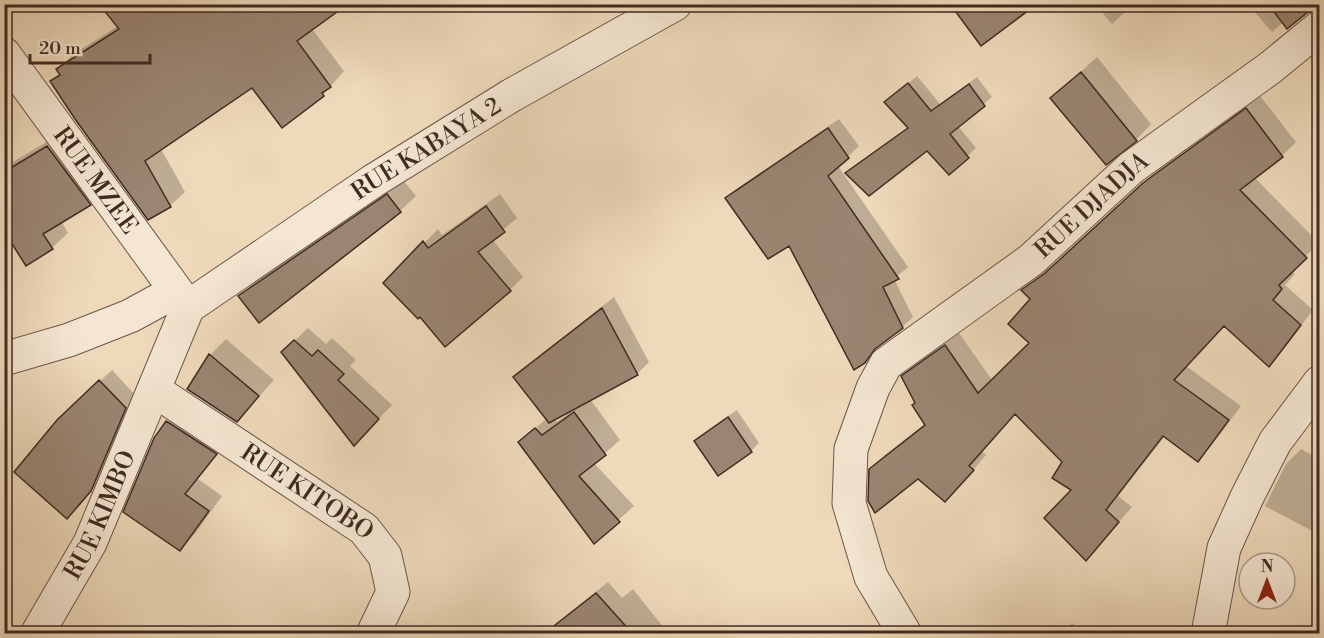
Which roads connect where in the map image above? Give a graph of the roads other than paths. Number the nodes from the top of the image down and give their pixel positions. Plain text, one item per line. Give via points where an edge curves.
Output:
1 (675, 4) edge
2 (1320, 27) edge
3 (4, 54) edge
4 (182, 299) junction
5 (4, 359) edge
6 (1320, 382) edge
7 (154, 390) junction
8 (37, 633) edge
9 (373, 633) edge
10 (905, 633) edge
11 (1208, 633) edge

1 - 4 street, RUE KABAYA 2 via 512,95
2 - 10 street, RUE DJADJA via 1131,168 1031,260 886,364 850,449 849,503 871,576
3 - 4 street, RUE MZEE
4 - 5 street, RUE KABAYA 2
4 - 7 street, RUE KIMBO
6 - 11 street via 1275,442 1224,548
7 - 8 street, RUE KIMBO via 90,543
7 - 9 street, RUE KITOBO via 364,529 385,556 393,592

